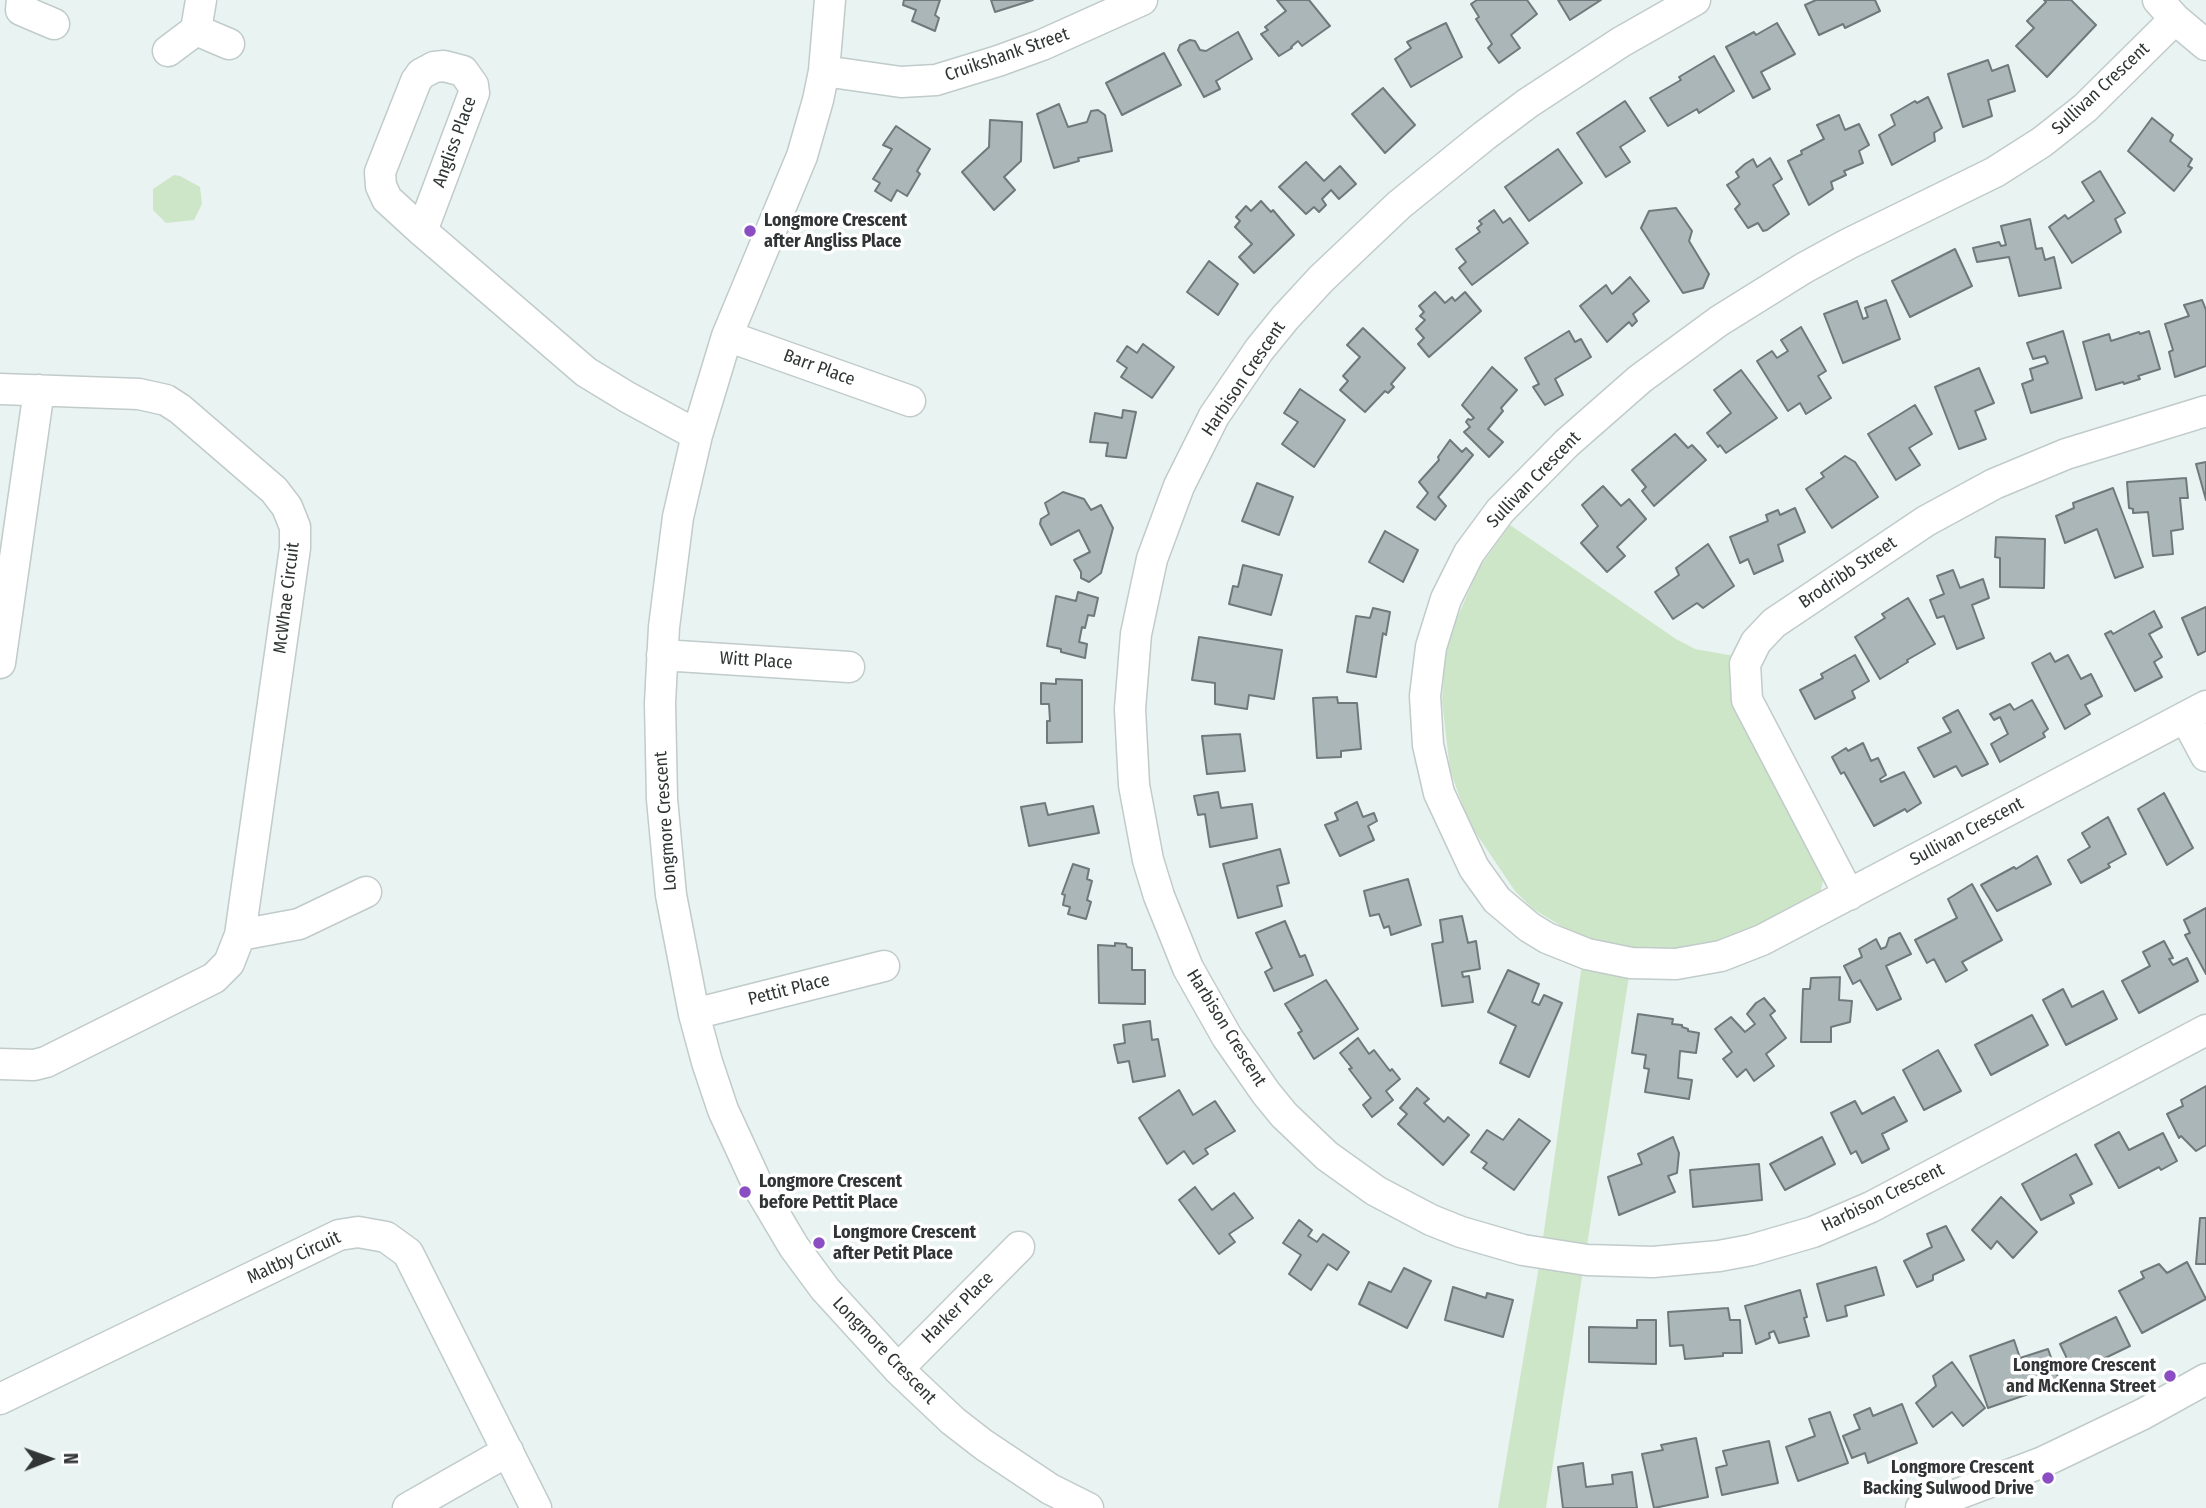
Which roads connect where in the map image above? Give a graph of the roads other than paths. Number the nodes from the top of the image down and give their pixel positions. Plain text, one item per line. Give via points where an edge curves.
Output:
1 (201, 0) edge
2 (830, 0) edge
3 (1142, 0) edge
4 (1695, 0) edge
5 (14, 9) edge
6 (2167, 9) edge
7 (54, 24) dead end
8 (197, 30) junction
9 (229, 44) dead end
10 (2206, 45) edge
11 (168, 51) dead end
12 (824, 71) junction
13 (422, 232) junction
14 (727, 336) junction
15 (0, 389) edge
16 (39, 390) junction
17 (910, 401) dead end
18 (2206, 411) edge
19 (697, 435) junction
20 (662, 655) junction
21 (0, 663) edge
22 (849, 667) dead end
23 (2195, 711) edge
24 (2206, 756) edge
25 (366, 892) dead end
26 (1849, 895) junction
27 (240, 935) junction
28 (884, 966) dead end
29 (694, 1014) junction
30 (2206, 1030) edge
31 (0, 1064) edge
32 (1019, 1247) dead end
33 (898, 1369) junction
34 (2206, 1379) edge
35 (0, 1399) edge
36 (508, 1451) junction
37 (408, 1508) edge
38 (536, 1508) edge
39 (1088, 1508) edge
40 (1921, 1508) edge

1 - 8 street
2 - 12 street, Longmore Crescent
3 - 12 street, Cruikshank Street via 1042,45 936,79 901,82
4 - 30 street, Harbison Crescent via 1528,103 1399,205 1285,318 1214,416 1179,486 1152,559 1136,634 1130,709 1134,785 1149,860 1188,968 1266,1093 1326,1156 1376,1191 1461,1232 1523,1250 1587,1260 1653,1262 1719,1256 1813,1232 1871,1207
5 - 7 street
6 - 10 street
6 - 26 street, Sullivan Crescent via 2085,108 2042,142 1995,172 1804,268 1719,321 1640,379 1567,443 1500,511 1469,553 1446,599 1431,647 1425,696 1428,745 1440,793 1474,868 1497,900 1529,927 1587,954 1631,963 1676,964 1721,956 1762,940
8 - 9 street
8 - 11 street
12 - 14 street, Longmore Crescent via 802,156
13 - 13 street, Angliss Place via 387,199 380,173 415,81 428,70 444,66 463,71 474,93
13 - 19 street, Angliss Place via 586,372
14 - 17 street, Barr Place
14 - 19 street, Longmore Crescent
15 - 16 street, McWhae Circuit
16 - 21 street
16 - 27 street, McWhae Circuit via 139,394 166,400 274,490 288,508 295,527 295,548
18 - 26 street, Brodribb Street via 2066,454 1994,484 1926,521 1774,623 1756,642 1745,664 1746,700
19 - 20 street, Longmore Crescent via 678,517
20 - 22 street, Witt Place
20 - 29 street, Longmore Crescent via 662,799 671,895
23 - 24 street
23 - 26 street, Sullivan Crescent
25 - 27 street via 299,924
27 - 31 street, McWhae Circuit via 229,963 214,978 46,1062
28 - 29 street, Pettit Place
29 - 33 street, Longmore Crescent via 723,1110 767,1203 825,1289
32 - 33 street, Harker Place
33 - 39 street, Longmore Crescent via 984,1445
34 - 40 street via 2043,1462
35 - 36 street, Maltby Circuit via 339,1235 358,1232 386,1237 408,1253
36 - 37 street
36 - 38 street, Maltby Circuit

